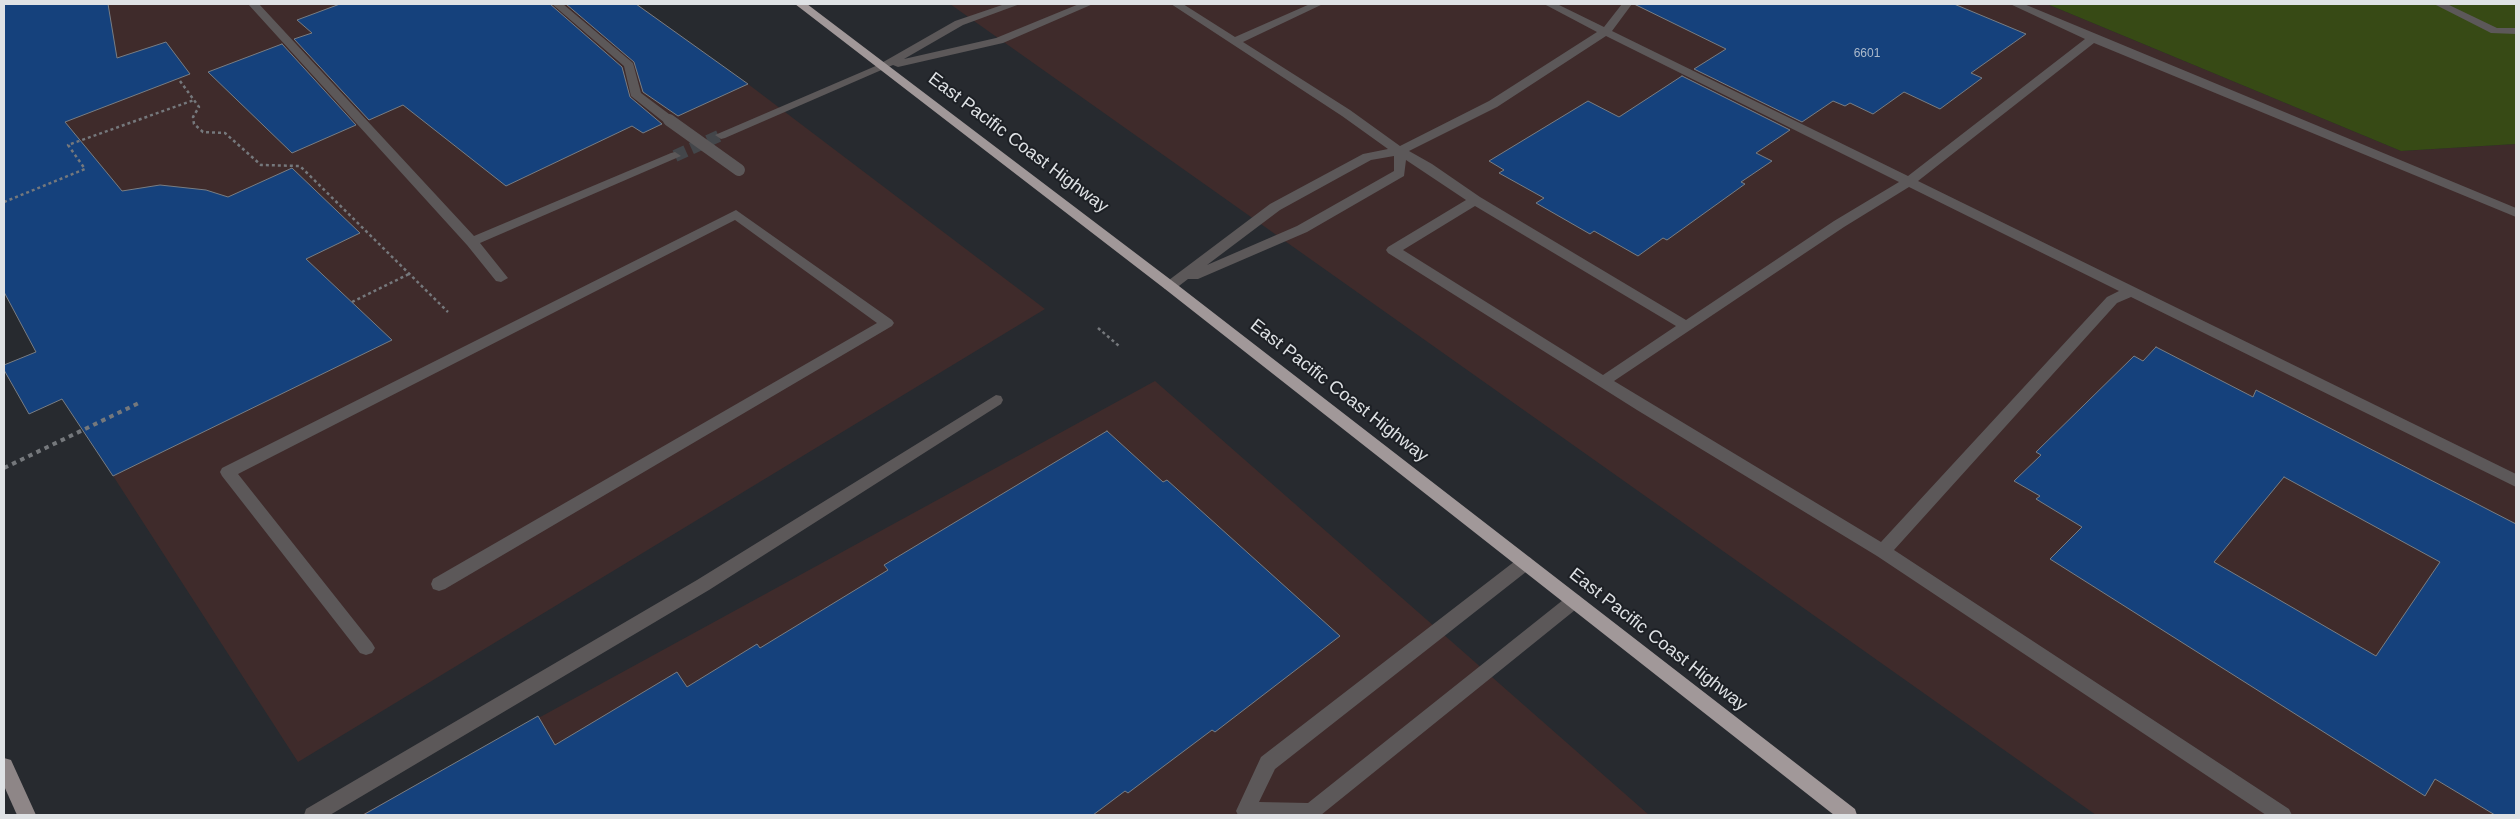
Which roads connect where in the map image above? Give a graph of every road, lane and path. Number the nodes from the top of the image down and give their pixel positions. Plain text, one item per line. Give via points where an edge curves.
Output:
1 (253, 4) edge
2 (557, 4) edge
3 (800, 4) edge
4 (1015, 4) edge
5 (1088, 4) edge
6 (1176, 4) edge
7 (1318, 4) edge
8 (1549, 4) edge
9 (1628, 4) edge
10 (2015, 4) edge
11 (2439, 4) edge
12 (2516, 31) edge
13 (1605, 32) junction
14 (2093, 38) junction
15 (1235, 41) junction
16 (882, 67) junction
17 (180, 80) dead end
18 (194, 100) junction
19 (721, 134) tunnel mouth
20 (1400, 151) junction
21 (675, 156) tunnel mouth
22 (739, 170) dead end
23 (1909, 181) junction
24 (1475, 200) junction
25 (4, 202) edge
26 (2516, 213) edge
27 (472, 242) junction
28 (409, 274) junction
29 (501, 278) dead end
30 (1170, 286) junction
31 (2132, 291) junction
32 (352, 302) dead end
33 (448, 312) dead end
34 (1686, 326) junction
35 (1098, 328) dead end
36 (1119, 346) dead end
37 (1604, 381) junction
38 (996, 400) dead end
39 (142, 402) dead end
40 (4, 468) edge
41 (2516, 481) edge
42 (1883, 551) junction
43 (1525, 563) junction
44 (439, 584) dead end
45 (1574, 601) junction
46 (366, 648) dead end
47 (4, 766) edge
48 (27, 815) edge
49 (314, 815) edge
50 (1848, 815) edge
51 (2282, 815) edge

1 - 27 lane
2 - 22 lane, bridge via 629,65 635,94
3 - 16 highway, East Pacific Coast Highway
4 - 16 lane via 959,23
5 - 16 lane via 999,41
6 - 15 lane
7 - 15 lane
8 - 13 lane
9 - 13 lane
10 - 14 lane
11 - 12 lane via 2495,31
13 - 20 lane via 1493,104
13 - 23 lane
14 - 23 lane
14 - 26 lane
15 - 20 lane
16 - 19 lane
16 - 30 highway, East Pacific Coast Highway
17 - 18 path
18 - 25 path via 68,145 85,170
18 - 28 path via 199,107 193,117 194,124 203,132 225,133 261,165 300,166
20 - 24 lane
20 - 30 lane via 1367,157 1275,207
20 - 30 lane via 1400,174 1302,229
21 - 27 lane
23 - 31 lane
23 - 34 lane
24 - 34 lane
24 - 37 lane via 1393,250
27 - 29 lane
28 - 32 path
28 - 33 path
30 - 43 highway, East Pacific Coast Highway
31 - 41 lane
31 - 42 lane via 2112,300
34 - 37 lane
35 - 36 path
37 - 42 lane
38 - 49 lane via 703,586
39 - 40 path
42 - 51 lane
43 - 45 highway, East Pacific Coast Highway
43 - 45 lane via 1268,762 1246,811 1311,812
44 - 46 lane via 887,323 736,214 228,472
45 - 50 highway, East Pacific Coast Highway
47 - 48 main road

